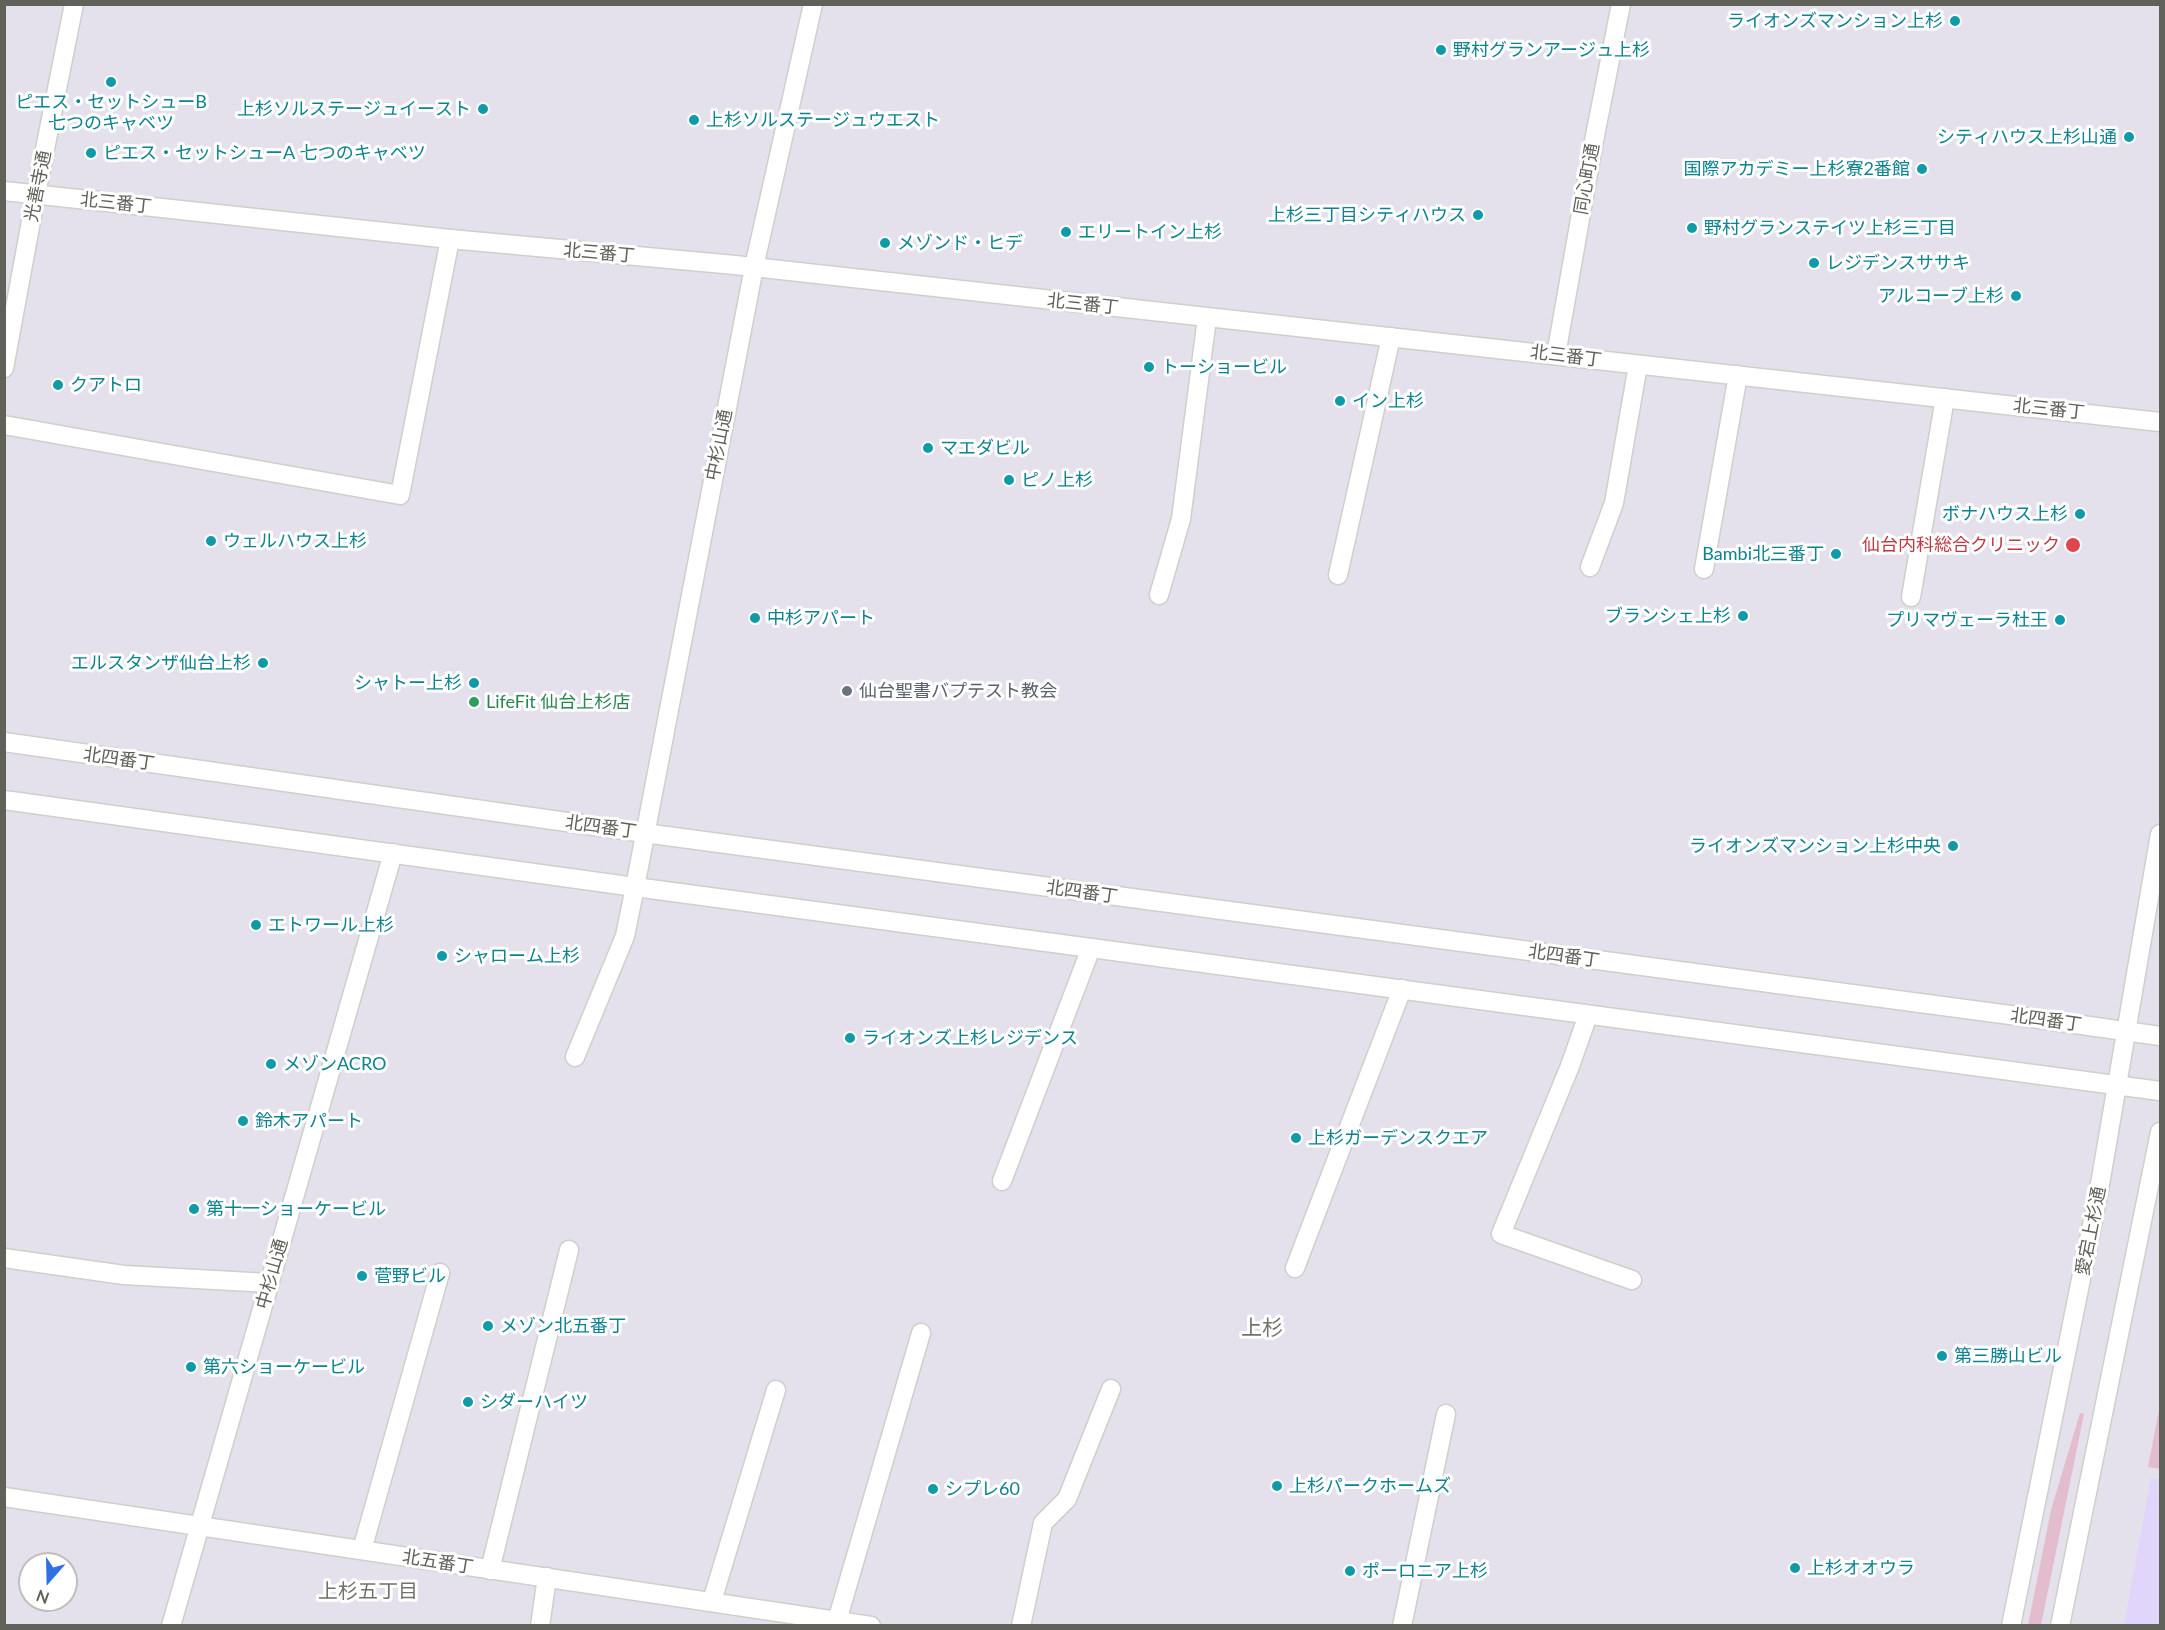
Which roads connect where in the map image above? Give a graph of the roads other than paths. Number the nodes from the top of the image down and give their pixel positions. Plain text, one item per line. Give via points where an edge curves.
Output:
1 (74, 4) edge
2 (813, 4) edge
3 (1621, 4) edge
4 (4, 191) edge
5 (36, 194) junction
6 (450, 239) junction
7 (754, 267) junction
8 (1207, 318) junction
9 (1390, 337) junction
10 (1556, 355) junction
11 (1638, 364) junction
12 (4, 368) edge
13 (1738, 375) junction
14 (1945, 398) junction
15 (2160, 422) edge
16 (4, 425) edge
17 (1590, 567) dead end
18 (1704, 569) dead end
19 (1338, 575) dead end
20 (1159, 595) dead end
21 (1911, 597) dead end
22 (4, 742) edge
23 (4, 800) edge
24 (644, 833) junction
25 (2160, 834) edge
26 (393, 853) junction
27 (635, 887) junction
28 (1090, 948) junction
29 (1402, 989) junction
30 (1588, 1014) junction
31 (2126, 1032) junction
32 (2160, 1036) edge
33 (575, 1057) dead end
34 (2117, 1085) junction
35 (2160, 1091) edge
36 (2160, 1132) edge
37 (1002, 1181) dead end
38 (569, 1250) dead end
39 (4, 1258) edge
40 (1294, 1268) dead end
41 (440, 1273) dead end
42 (1632, 1280) dead end
43 (269, 1283) junction
44 (921, 1333) dead end
45 (1111, 1389) dead end
46 (776, 1390) dead end
47 (1446, 1414) dead end
48 (4, 1497) edge
49 (200, 1526) junction
50 (362, 1550) junction
51 (490, 1570) junction
52 (547, 1577) junction
53 (712, 1601) junction
54 (837, 1621) junction
55 (862, 1625) edge
56 (171, 1626) edge
57 (540, 1626) edge
58 (1021, 1626) edge
59 (1402, 1626) edge
60 (2011, 1626) edge
61 (2060, 1626) edge

1 - 5 street, 光善寺通
2 - 7 street, 中杉山通
3 - 10 street, 同心町通
4 - 5 street, 北三番丁
5 - 6 street, 北三番丁
5 - 12 street, 光善寺通
6 - 7 street, 北三番丁
6 - 16 street via 400,495
7 - 8 street, 北三番丁
7 - 24 street, 中杉山通
8 - 9 street, 北三番丁
8 - 20 street via 1181,519
9 - 10 street, 北三番丁
9 - 19 street
10 - 11 street, 北三番丁
11 - 13 street, 北三番丁
11 - 17 street via 1614,503
13 - 14 street, 北三番丁
13 - 18 street
14 - 15 street, 北三番丁
14 - 21 street
22 - 24 street, 北四番丁
23 - 26 street
24 - 27 street, 中杉山通
24 - 31 street, 北四番丁
25 - 31 street, 愛宕上杉通
26 - 27 street
26 - 43 street, 中杉山通
27 - 28 street
27 - 33 street, 中杉山通 via 625,936
28 - 29 street
28 - 37 street
29 - 30 street
29 - 40 street
30 - 34 street
30 - 42 street via 1501,1234
31 - 32 street, 北四番丁
31 - 34 street, 愛宕上杉通
34 - 35 street
34 - 60 street, 愛宕上杉通
36 - 61 street
38 - 51 street
39 - 43 street via 124,1275
41 - 50 street
43 - 49 street, 中杉山通
44 - 54 street
45 - 58 street via 1067,1499 1043,1523
46 - 53 street
47 - 59 street
48 - 49 street, 北五番丁
49 - 50 street, 北五番丁
49 - 56 street, 中杉山通
50 - 51 street, 北五番丁
51 - 52 street, 北五番丁
52 - 53 street, 北五番丁
52 - 57 street
53 - 54 street, 北五番丁
54 - 55 street, 北五番丁

